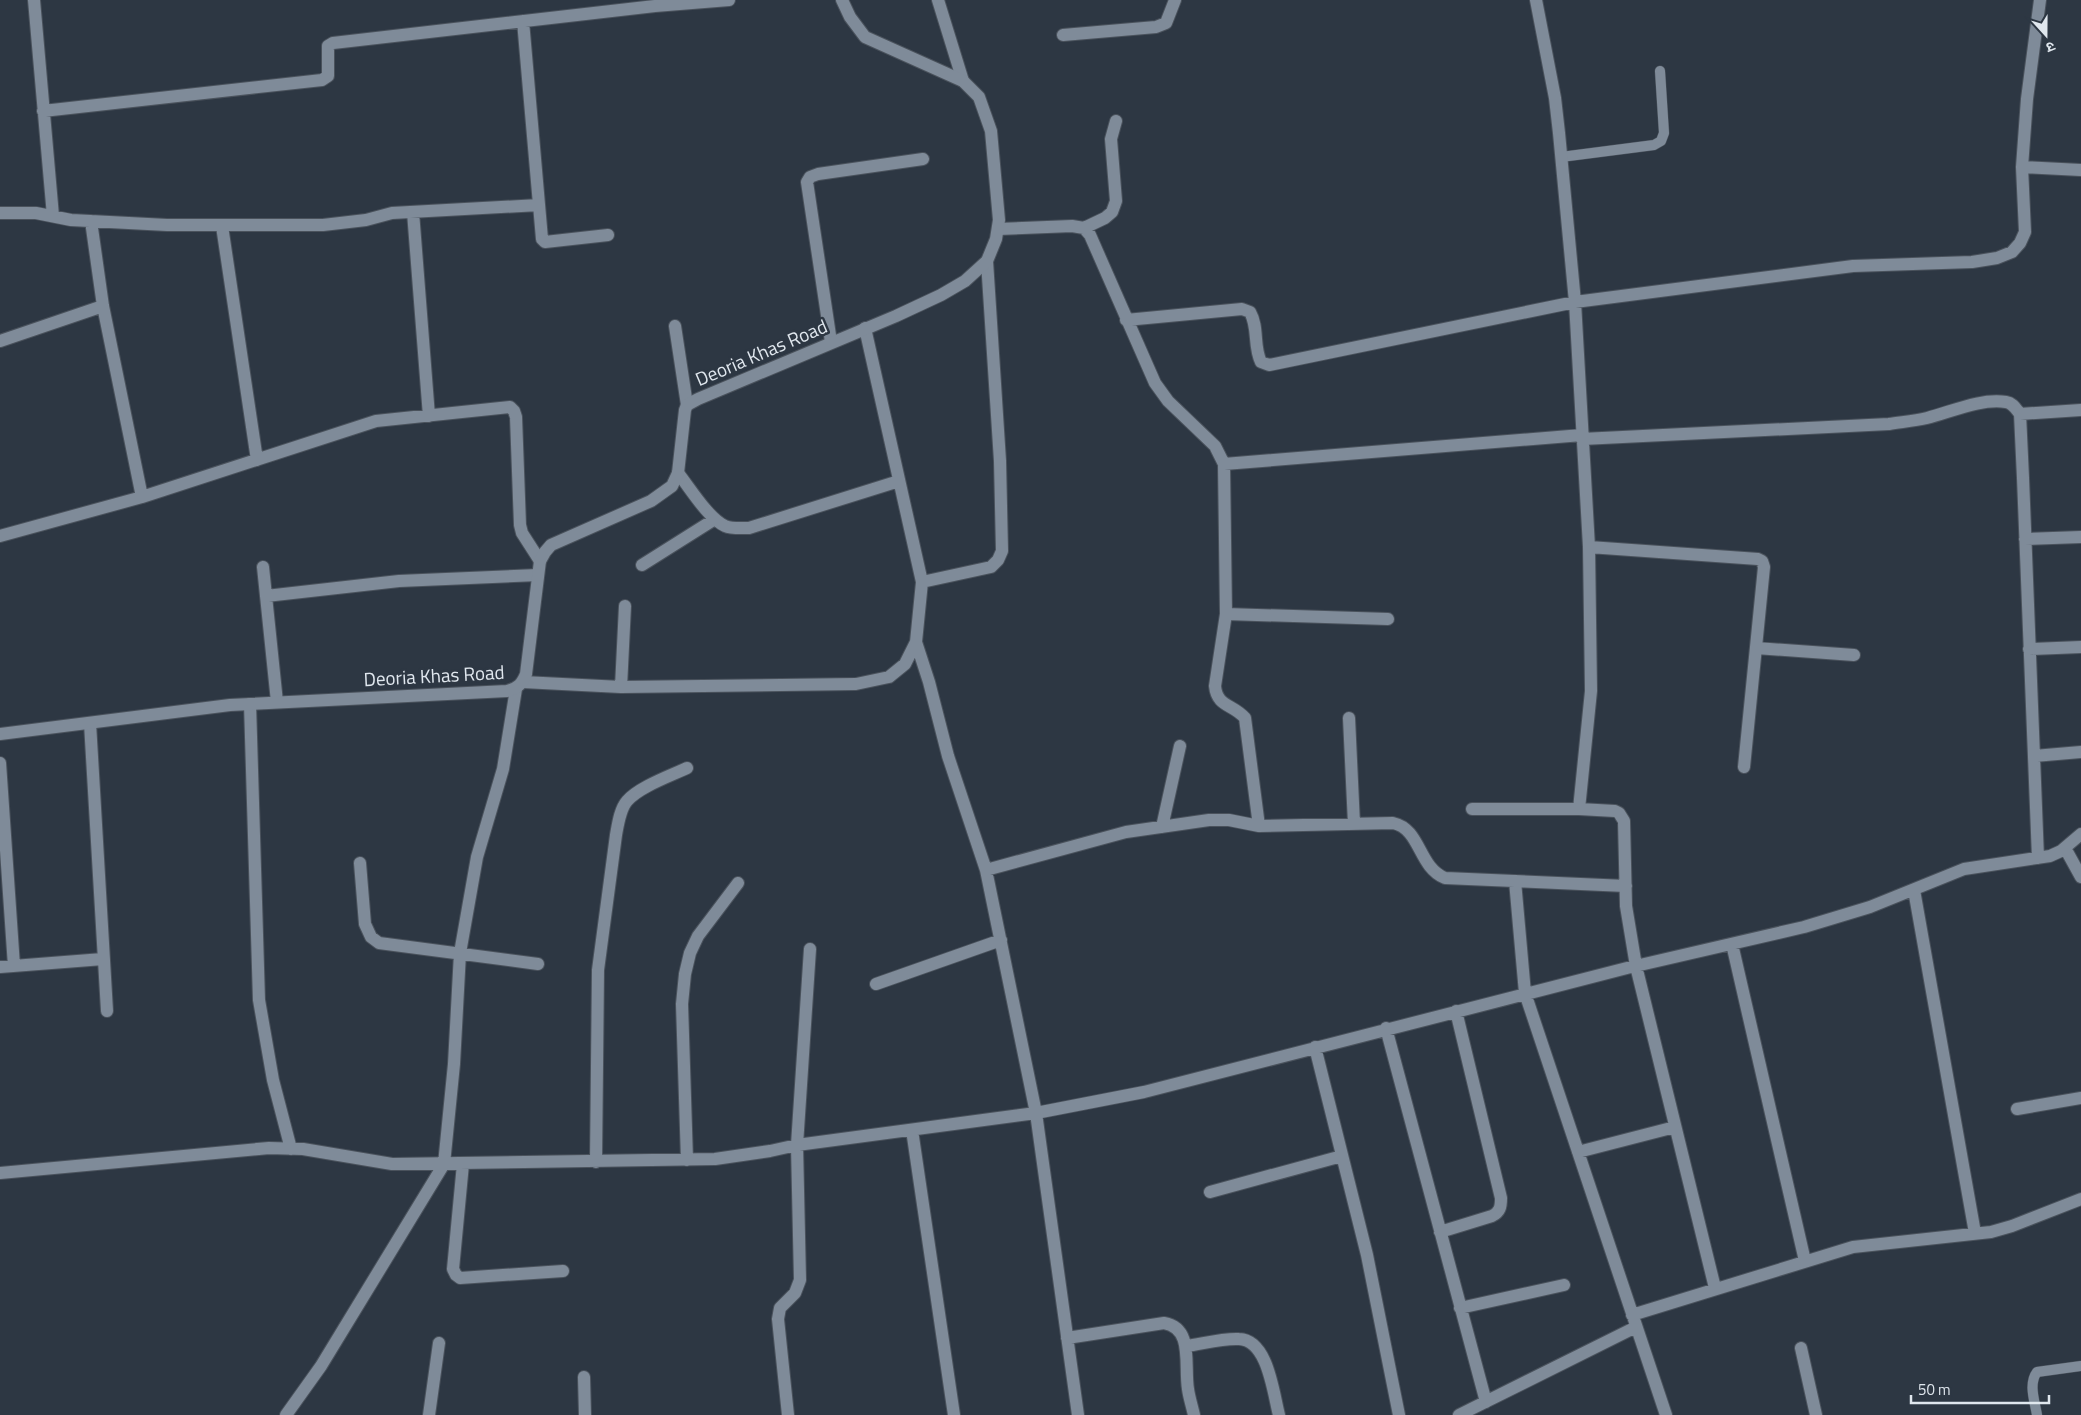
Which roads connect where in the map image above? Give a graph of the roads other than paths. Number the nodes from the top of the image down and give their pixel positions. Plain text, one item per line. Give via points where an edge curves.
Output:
1 (34, 0) edge
2 (730, 0) edge
3 (842, 0) edge
4 (938, 0) edge
5 (1175, 0) edge
6 (1536, 0) edge
7 (2040, 0) edge
8 (522, 21) junction
9 (1063, 35) dead end
10 (1660, 71) dead end
11 (963, 81) junction
12 (43, 111) junction
13 (1116, 122) dead end
14 (1562, 157) junction
15 (923, 159) dead end
16 (2022, 166) junction
17 (2081, 170) edge
18 (539, 205) junction
19 (413, 212) junction
20 (0, 213) edge
21 (52, 216) junction
22 (91, 221) junction
23 (222, 226) junction
24 (1084, 228) junction
25 (998, 229) junction
26 (608, 235) dead end
27 (987, 261) junction
28 (1575, 302) junction
29 (103, 306) junction
30 (1126, 320) junction
31 (675, 326) dead end
32 (865, 328) junction
33 (0, 341) edge
34 (831, 342) junction
35 (688, 405) junction
36 (2081, 410) edge
37 (2020, 414) junction
38 (429, 416) junction
39 (1582, 437) junction
40 (257, 460) junction
41 (1224, 464) junction
42 (678, 473) junction
43 (899, 481) junction
44 (142, 497) junction
45 (715, 519) junction
46 (0, 536) edge
47 (2081, 537) edge
48 (2026, 539) junction
49 (1588, 546) junction
50 (540, 561) junction
51 (642, 565) dead end
52 (263, 568) dead end
53 (538, 575) junction
54 (922, 582) junction
55 (266, 596) junction
56 (625, 606) dead end
57 (1226, 614) junction
58 (1388, 619) dead end
59 (916, 642) junction
60 (2081, 647) edge
61 (1756, 648) junction
62 (2029, 649) junction
63 (1854, 655) dead end
64 (520, 685) junction
65 (621, 686) junction
66 (277, 702) junction
67 (250, 704) junction
68 (1349, 718) dead end
69 (90, 723) junction
70 (0, 734) edge
71 (1180, 746) dead end
72 (2081, 752) edge
73 (2034, 756) junction
74 (0, 763) edge
75 (1744, 767) dead end
76 (687, 768) dead end
77 (1472, 809) dead end
78 (1579, 809) junction
79 (1354, 824) junction
80 (1259, 826) junction
81 (1162, 827) junction
82 (2081, 834) edge
83 (2065, 848) junction
84 (2038, 858) junction
85 (360, 863) dead end
86 (986, 870) junction
87 (2081, 877) edge
88 (1514, 881) junction
89 (738, 884) dead end
90 (1626, 886) junction
91 (1914, 890) junction
92 (1000, 940) junction
93 (1732, 944) junction
94 (810, 949) dead end
95 (460, 953) junction
96 (103, 960) junction
97 (538, 964) dead end
98 (14, 966) junction
99 (1636, 966) junction
100 (0, 967) edge
101 (876, 984) dead end
102 (1525, 993) junction
103 (106, 1011) dead end
104 (1456, 1011) junction
105 (1386, 1028) junction
106 (1315, 1047) junction
107 (2081, 1098) edge
108 (2018, 1110) dead end
109 (1036, 1113) junction
110 (1675, 1127) junction
111 (912, 1130) junction
112 (797, 1145) junction
113 (291, 1149) junction
114 (1578, 1152) junction
115 (1342, 1156) junction
116 (687, 1160) junction
117 (596, 1162) junction
118 (444, 1164) junction
119 (463, 1164) junction
120 (0, 1172) edge
121 (1210, 1192) dead end
122 (2081, 1199) edge
123 (1440, 1232) junction
124 (1974, 1233) junction
125 (1805, 1261) junction
126 (563, 1271) dead end
127 (1564, 1285) dead end
128 (1715, 1288) junction
129 (1460, 1308) junction
130 (1634, 1321) junction
131 (1067, 1338) junction
132 (439, 1343) dead end
133 (1186, 1346) junction
134 (1801, 1348) dead end
135 (2081, 1366) edge
136 (584, 1377) dead end
137 (1486, 1402) junction
138 (286, 1415) edge
139 (430, 1415) edge
140 (585, 1415) edge
141 (788, 1415) edge
142 (954, 1415) edge
143 (1078, 1415) edge
144 (1194, 1415) edge
145 (1279, 1415) edge
146 (1399, 1415) edge
147 (1459, 1415) edge
148 (1666, 1415) edge
149 (1816, 1415) edge
150 (2037, 1415) edge

1 - 12 street
2 - 8 street
3 - 11 street, Deoria Khas Road via 850,17 866,37
4 - 11 street
5 - 9 street via 1166,23 1156,27
6 - 14 street via 1555,98
7 - 16 street
8 - 12 street via 333,42 328,46 328,76 322,80
8 - 18 street
10 - 14 lane via 1664,133 1661,141 1654,145
11 - 25 street, Deoria Khas Road via 979,97 992,131
12 - 21 street
13 - 24 street via 1111,139 1116,200 1112,212
14 - 28 street
15 - 34 street via 818,174 807,182
16 - 17 street
16 - 28 street via 2024,232 2012,252 1997,258 1972,262 1853,266
18 - 19 street
18 - 26 street via 545,242
19 - 23 street via 324,225
19 - 38 street
20 - 21 street
21 - 22 street
22 - 23 street
22 - 29 street
23 - 40 street
24 - 25 street
24 - 30 street via 1090,235
25 - 27 street, Deoria Khas Road
27 - 32 street, Deoria Khas Road via 957,286
27 - 54 street via 1000,461 1002,551 991,567
28 - 30 street via 1269,365 1261,362 1257,354 1255,320 1250,312 1242,309
28 - 39 street
29 - 33 street
29 - 44 street
30 - 41 street via 1155,383 1168,401 1215,446
31 - 35 street
32 - 34 street, Deoria Khas Road
32 - 43 street
34 - 35 street, Deoria Khas Road
35 - 42 street, Deoria Khas Road via 683,414
36 - 37 street
37 - 39 street via 2007,402 1994,402 1889,424
37 - 48 street
38 - 40 street via 376,421
38 - 50 street via 504,407 514,411 520,525
39 - 41 street
39 - 49 street
40 - 44 street
41 - 57 street
42 - 45 street
42 - 50 street, Deoria Khas Road via 672,486 662,495 551,545
43 - 45 street via 749,528 726,527
43 - 54 street
44 - 46 street
45 - 51 street
47 - 48 street
48 - 62 street
49 - 61 street via 1762,561
49 - 78 street via 1590,691
50 - 53 street, Deoria Khas Road
52 - 55 street
53 - 55 street via 399,581
53 - 64 street, Deoria Khas Road via 526,674
54 - 59 street
55 - 66 street
56 - 65 street
57 - 58 street
57 - 80 street via 1216,695 1245,718
59 - 65 street via 904,664 889,677 856,684
59 - 86 street via 948,756
60 - 62 street
61 - 63 street
61 - 75 street
62 - 73 street
64 - 65 street
64 - 66 street, Deoria Khas Road via 507,691
64 - 95 street via 503,769 477,857
66 - 67 street, Deoria Khas Road
67 - 69 street, Deoria Khas Road
67 - 113 street via 259,1000 273,1080
68 - 79 street
69 - 70 street, Deoria Khas Road
69 - 96 street
71 - 81 street
72 - 73 street
73 - 84 street
74 - 98 street
76 - 117 street via 635,793 626,801 619,821 598,970
77 - 78 street
78 - 90 street via 1615,812 1622,816
79 - 80 street
79 - 88 street via 1403,825 1429,868 1445,878
80 - 81 street via 1209,820
81 - 86 street via 1126,832
82 - 83 street
83 - 84 street
83 - 87 street
84 - 91 street via 1964,870
85 - 95 street via 365,924 371,937 379,943
86 - 92 street
88 - 90 street
88 - 102 street
89 - 116 street via 698,936 690,953 686,974 682,1004
90 - 99 street
91 - 93 street via 1804,928
91 - 124 street
92 - 101 street
92 - 109 street
93 - 99 street
93 - 125 street
94 - 112 street
95 - 97 street
95 - 118 street
96 - 98 street
96 - 103 street
98 - 100 street
99 - 102 street
99 - 110 street
102 - 104 street
102 - 114 street
104 - 105 street
104 - 123 street via 1501,1206 1499,1213 1492,1216
105 - 106 street
105 - 123 street
106 - 109 street via 1144,1092
106 - 115 street
107 - 108 street
109 - 111 street
109 - 131 street
110 - 114 street
110 - 128 street
111 - 112 street
111 - 142 street
112 - 116 street via 731,1158
112 - 141 street via 800,1280 795,1293 780,1308 778,1319
113 - 118 street via 303,1148 392,1164
113 - 120 street via 269,1148
114 - 130 street
115 - 121 street
115 - 146 street via 1367,1255
116 - 117 street
117 - 119 street
118 - 119 street
118 - 138 street via 321,1366
119 - 126 street via 453,1269 456,1275 460,1278
122 - 124 street via 2012,1226
123 - 129 street
124 - 125 street via 1852,1247
125 - 128 street
127 - 129 street
128 - 130 street
129 - 137 street
130 - 137 street
130 - 148 street
131 - 133 street via 1164,1323 1174,1325 1182,1333
131 - 143 street
132 - 139 street
133 - 144 street via 1188,1389
133 - 145 street via 1238,1339 1250,1341 1259,1349 1266,1363
134 - 149 street
135 - 150 lane via 2037,1372 2032,1387
136 - 140 street
137 - 147 street

